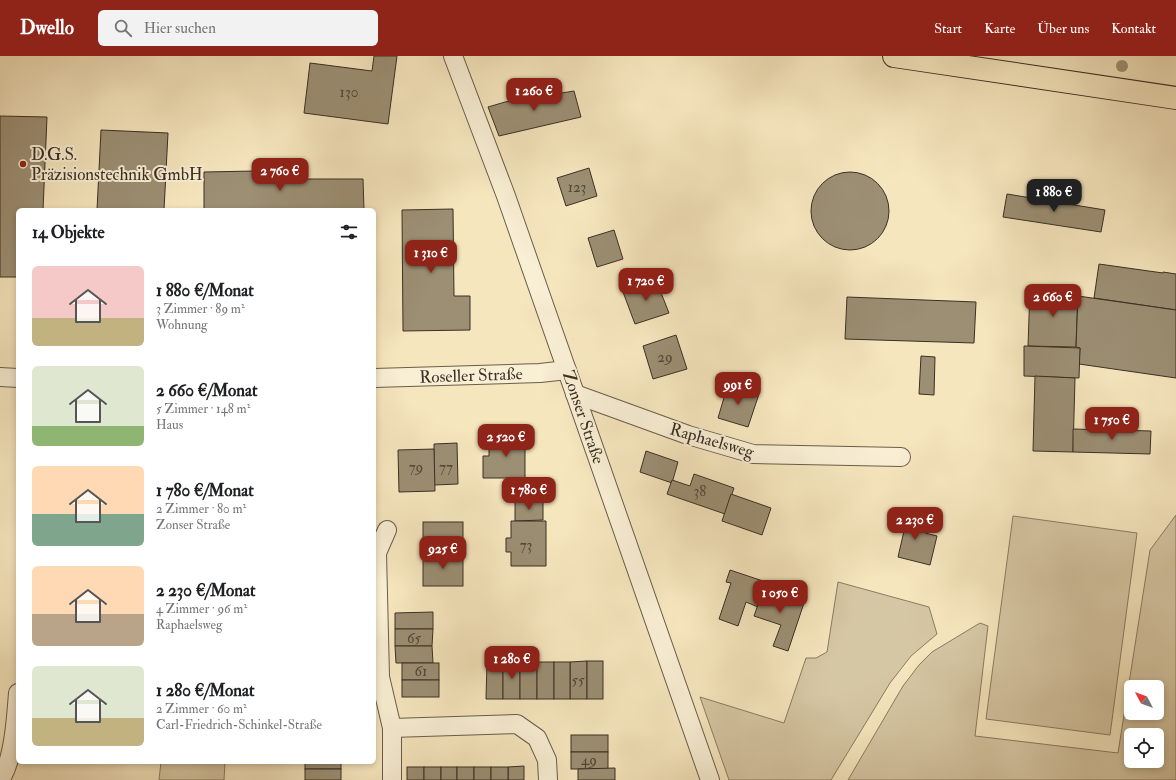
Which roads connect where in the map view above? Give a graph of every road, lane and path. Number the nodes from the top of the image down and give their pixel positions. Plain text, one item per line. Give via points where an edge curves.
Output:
1 (452, 56) edge
2 (894, 56) edge
3 (1176, 98) edge
4 (567, 370) junction
5 (0, 377) edge
6 (16, 378) edge
7 (376, 378) edge
8 (575, 394) junction
9 (901, 457) dead end
10 (387, 530) dead end
11 (16, 712) edge
12 (392, 728) junction
13 (0, 780) edge
14 (392, 780) edge
15 (548, 780) edge
16 (710, 780) edge

1 - 4 street, Zonser Straße via 506,196
2 - 3 main road
4 - 7 street, Roseller Straße
4 - 8 street, Zonser Straße
5 - 6 street
8 - 9 street, Raphaelsweg via 688,435 753,454
8 - 16 street, Zonser Straße
10 - 12 street via 378,553 380,677
11 - 13 street via 13,740
12 - 14 street
12 - 15 street via 517,724 537,738 547,760

